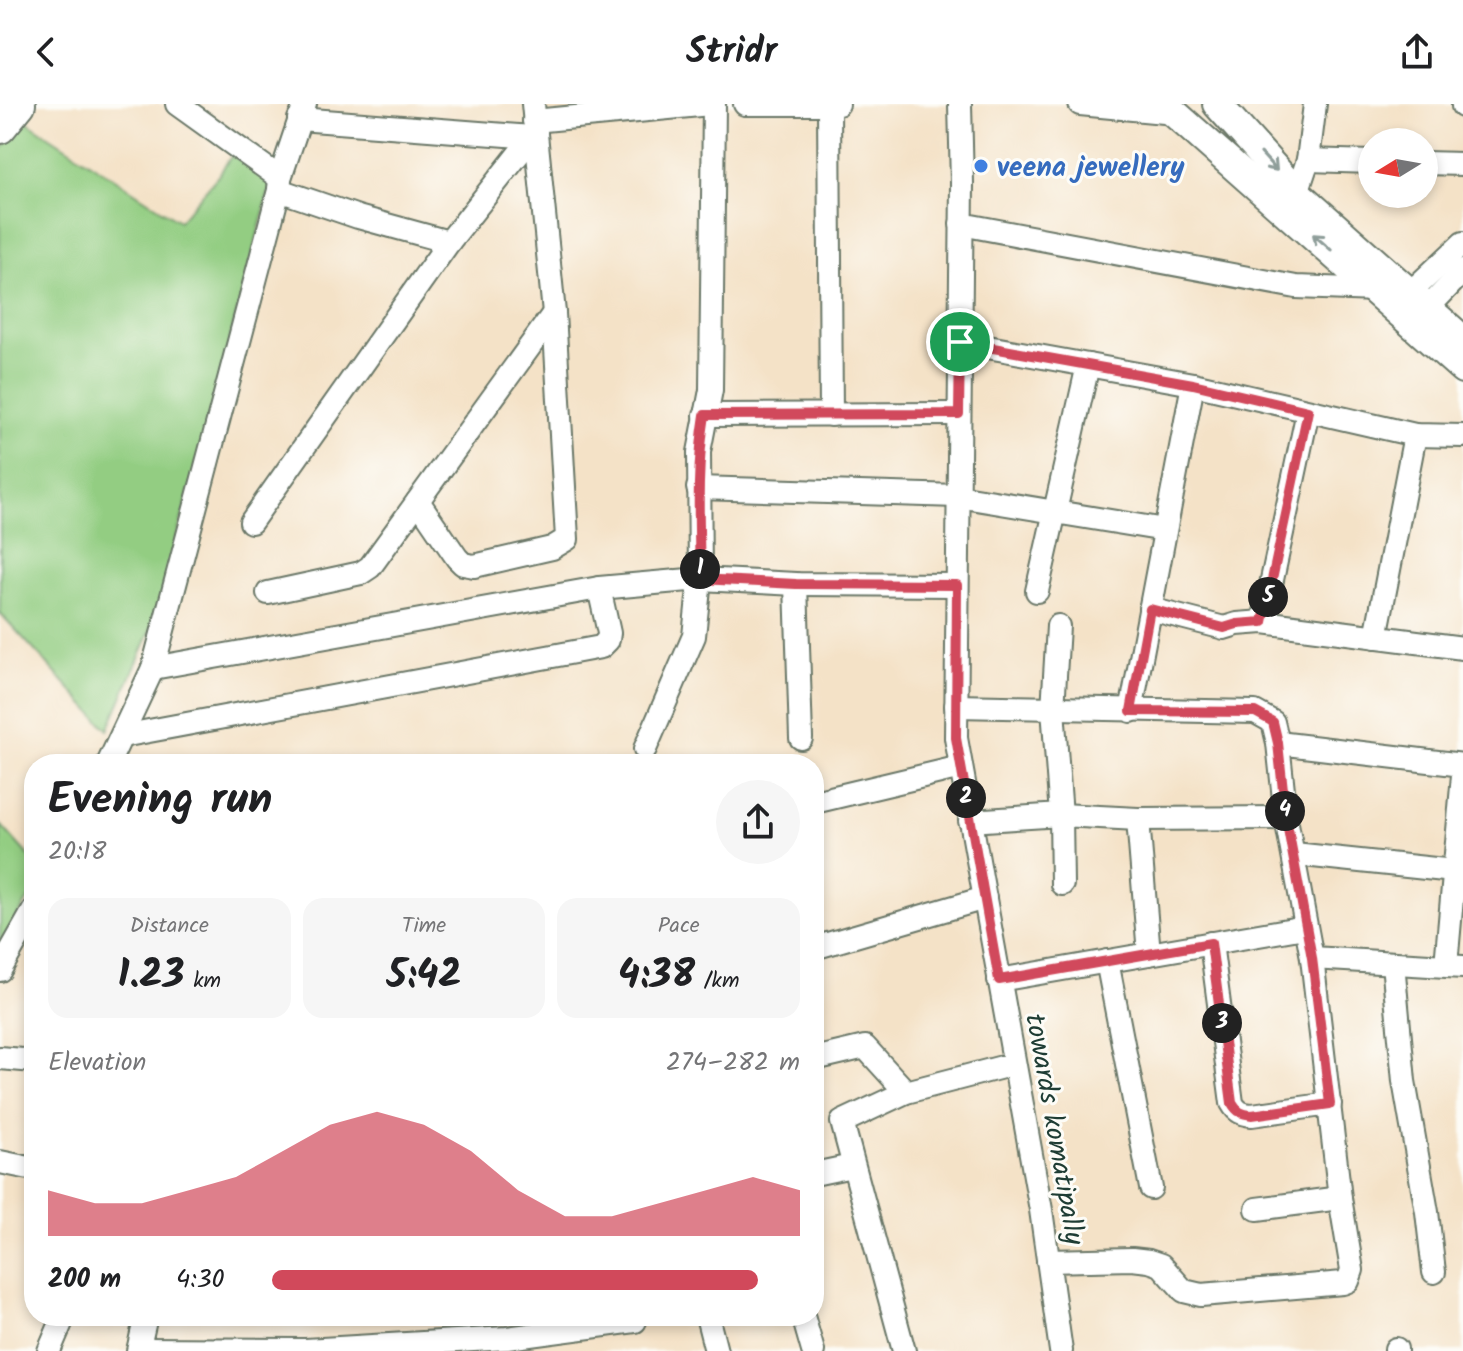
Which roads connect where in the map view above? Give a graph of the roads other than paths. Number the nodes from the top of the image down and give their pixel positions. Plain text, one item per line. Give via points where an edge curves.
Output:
1 (19, 104) edge
2 (178, 104) edge
3 (712, 104) edge
4 (745, 104) edge
5 (829, 104) edge
6 (838, 104) edge
7 (960, 104) edge
8 (1080, 104) edge
9 (1217, 104) edge
10 (1315, 104) edge
11 (1170, 109) edge
12 (302, 112) edge
13 (534, 123) edge
14 (0, 127) edge
15 (1308, 160) junction
16 (1358, 162) edge
17 (1438, 163) edge
18 (1463, 164) edge
19 (280, 184) junction
20 (1297, 193) junction
21 (961, 224) junction
22 (449, 242) junction
23 (1463, 243) edge
24 (1463, 271) edge
25 (1404, 303) junction
26 (554, 313) junction
27 (1463, 340) edge
28 (960, 342) junction
29 (1088, 365) junction
30 (1463, 369) edge
31 (1193, 384) junction
32 (1308, 411) junction
33 (959, 414) junction
34 (705, 415) junction
35 (831, 415) junction
36 (1415, 435) junction
37 (1463, 436) edge
38 (698, 488) junction
39 (958, 496) junction
40 (418, 501) junction
41 (1056, 513) junction
42 (251, 522) dead end
43 (1165, 530) junction
44 (700, 579) junction
45 (796, 584) junction
46 (957, 585) junction
47 (599, 588) junction
48 (1037, 591) dead end
49 (268, 593) dead end
50 (1150, 609) junction
51 (1263, 622) junction
52 (1058, 626) dead end
53 (1376, 637) junction
54 (1463, 648) edge
55 (153, 668) junction
56 (956, 706) junction
57 (1053, 709) junction
58 (1131, 711) junction
59 (122, 736) junction
60 (801, 738) dead end
61 (1278, 743) junction
62 (645, 749) dead end
63 (113, 754) edge
64 (1463, 765) edge
65 (961, 767) junction
66 (1463, 775) edge
67 (824, 800) edge
68 (1061, 815) junction
69 (1286, 818) junction
70 (1138, 819) junction
71 (1461, 819) edge
72 (970, 821) junction
73 (1294, 854) junction
74 (1454, 871) junction
75 (1062, 884) dead end
76 (985, 898) junction
77 (1305, 927) junction
78 (1211, 943) junction
79 (24, 945) edge
80 (824, 945) edge
81 (1149, 954) junction
82 (1312, 958) junction
83 (1107, 961) junction
84 (1393, 963) junction
85 (1454, 966) edge
86 (0, 970) edge
87 (999, 980) junction
88 (824, 1057) edge
89 (0, 1058) edge
90 (24, 1060) edge
91 (1014, 1064) junction
92 (906, 1092) junction
93 (1330, 1104) junction
94 (0, 1162) edge
95 (852, 1166) junction
96 (24, 1167) edge
97 (824, 1172) edge
98 (1151, 1188) dead end
99 (1340, 1198) junction
100 (1257, 1209) dead end
101 (1048, 1261) junction
102 (1434, 1272) dead end
103 (60, 1326) edge
104 (144, 1326) edge
105 (589, 1326) edge
106 (710, 1326) edge
107 (806, 1326) edge
108 (507, 1335) edge
109 (139, 1350) edge
110 (49, 1351) edge
111 (716, 1351) edge
112 (813, 1351) edge
113 (904, 1351) edge
114 (1061, 1351) edge

1 - 14 highway
2 - 19 street
3 - 13 street
3 - 34 street via 711,390
4 - 5 street
5 - 6 street
5 - 35 street
7 - 21 street, towards komatipally
8 - 11 street
9 -> 20 main road
10 - 15 street
25 -> 11 main road
12 - 13 street
12 - 19 street
13 - 22 street
13 - 26 street
15 - 16 street
15 - 20 street
17 - 18 street
19 - 22 street via 358,217
19 - 55 street
20 - 25 main road
21 - 25 street
21 - 28 street, towards komatipally
22 - 42 street
23 - 25 street
24 - 25 street
25 - 27 main road
25 - 30 main road
26 - 40 street
26 - 40 street via 567,539 552,548 463,564
28 - 29 street
28 - 33 street, towards komatipally
29 - 31 street
29 - 41 street
31 - 32 street
31 - 43 street
32 - 36 street
32 - 51 street
33 - 35 street
33 - 39 street, towards komatipally
34 - 35 street
34 - 38 street
36 - 37 street
36 - 53 street
38 - 39 street
38 - 44 street
39 - 41 street
39 - 46 street, towards komatipally
40 - 49 street via 361,573
41 - 43 street
41 - 48 street
43 - 50 street
44 - 45 street
44 - 47 street
44 - 62 street via 694,636
45 - 46 street
45 - 60 street
46 - 56 street, towards komatipally
47 - 55 street
47 - 59 street via 609,633 601,647
50 - 51 street via 1224,628
50 - 58 street
51 - 53 street
52 - 57 street
53 - 54 street
55 - 59 street
56 - 57 street
56 - 65 street, towards komatipally
57 - 58 street
57 - 68 street
58 - 61 street via 1255,712 1273,722
59 - 63 street
61 - 64 street
61 - 69 street
65 - 67 street
65 - 72 street, towards komatipally
66 - 71 street
68 - 70 street
68 - 72 street
68 - 75 street
69 - 70 street
69 - 73 street
70 - 81 street
71 - 74 street
72 - 76 street, towards komatipally
73 - 74 street
73 - 77 street
74 - 85 street
76 - 80 street
76 - 87 street, towards komatipally
77 - 78 street
77 - 82 street
78 - 81 street
78 - 93 street via 1235,1109 1252,1115
79 - 86 street
81 - 83 street
82 - 84 street
82 - 93 street
83 - 87 street
83 - 98 street
84 - 85 street
84 - 102 street via 1404,1081
87 - 91 street, towards komatipally
88 - 92 street via 865,1047
89 - 90 street
91 - 92 street
91 - 101 street, towards komatipally
92 - 95 street via 842,1122
93 - 99 street
94 - 96 street
95 - 97 street
95 - 113 street
99 - 100 street
99 - 101 street via 1352,1270 1343,1283 1201,1295 1184,1291 1161,1265 1149,1261
101 - 114 street, towards komatipally
103 - 110 street
104 - 109 street
105 - 108 street
106 - 111 street
107 - 112 street
108 - 109 street via 305,1350

